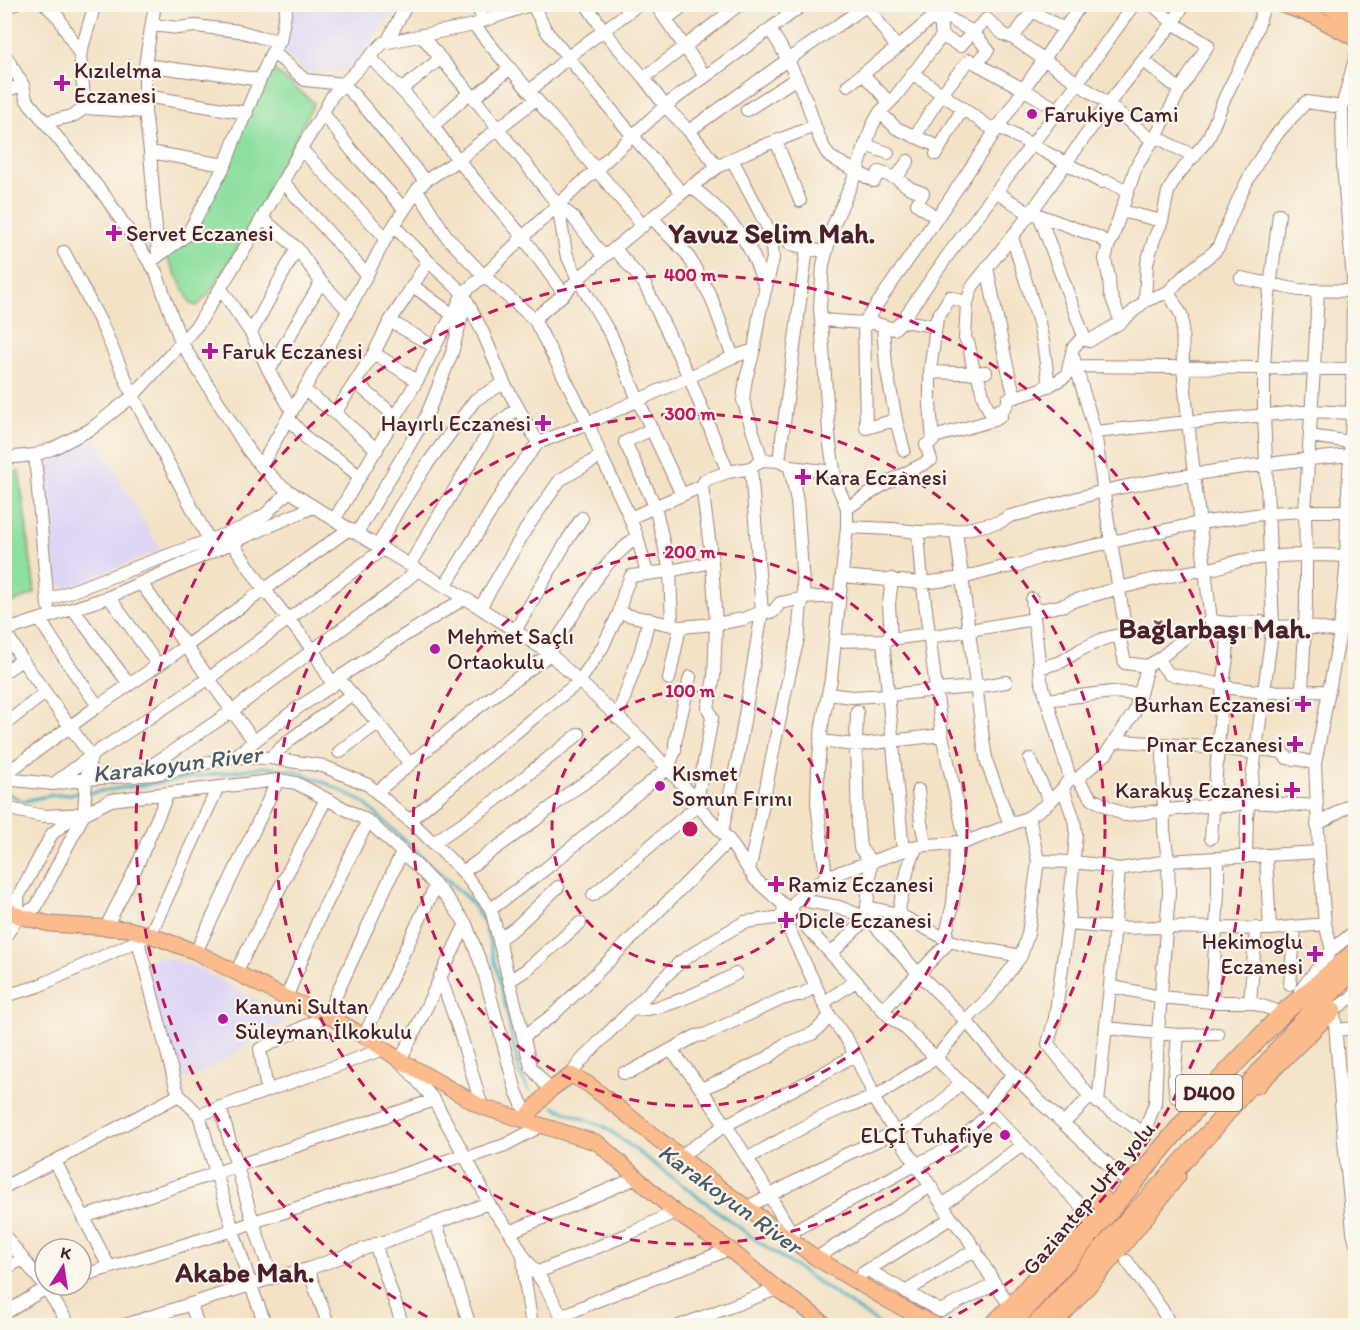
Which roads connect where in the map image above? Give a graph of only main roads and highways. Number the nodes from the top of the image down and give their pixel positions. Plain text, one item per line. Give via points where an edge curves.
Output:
1 (1279, 4) edge
2 (1325, 4) edge
3 (1356, 23) edge
4 (1356, 39) edge
5 (4, 909) edge
6 (1356, 951) edge
7 (1356, 967) edge
8 (1334, 1010) road end
9 (1217, 1083) junction
10 (525, 1117) junction
11 (1213, 1129) junction
12 (827, 1326) edge
13 (937, 1326) edge
14 (992, 1326) edge
15 (1010, 1326) edge
16 (1035, 1326) edge
17 (1053, 1326) edge

1 - 4 main road via 1314,16
2 - 3 main road
5 - 10 main road via 50,924 128,930 196,952 327,1015 482,1107
6 - 9 highway, Gaziantep-Urfa yolu / D400 via 1283,1013
7 - 11 highway, Gaziantep-Urfa yolu / D400 via 1296,1029
8 - 11 main road
9 - 14 highway via 1122,1178
9 - 15 highway, Gaziantep-Urfa yolu / D400
10 - 12 main road via 541,1126 598,1143 675,1212
10 - 13 main road via 550,1090 571,1075 588,1084 746,1208 793,1237 816,1258
11 - 16 highway, Gaziantep-Urfa yolu / D400
11 - 17 main road via 1140,1226

